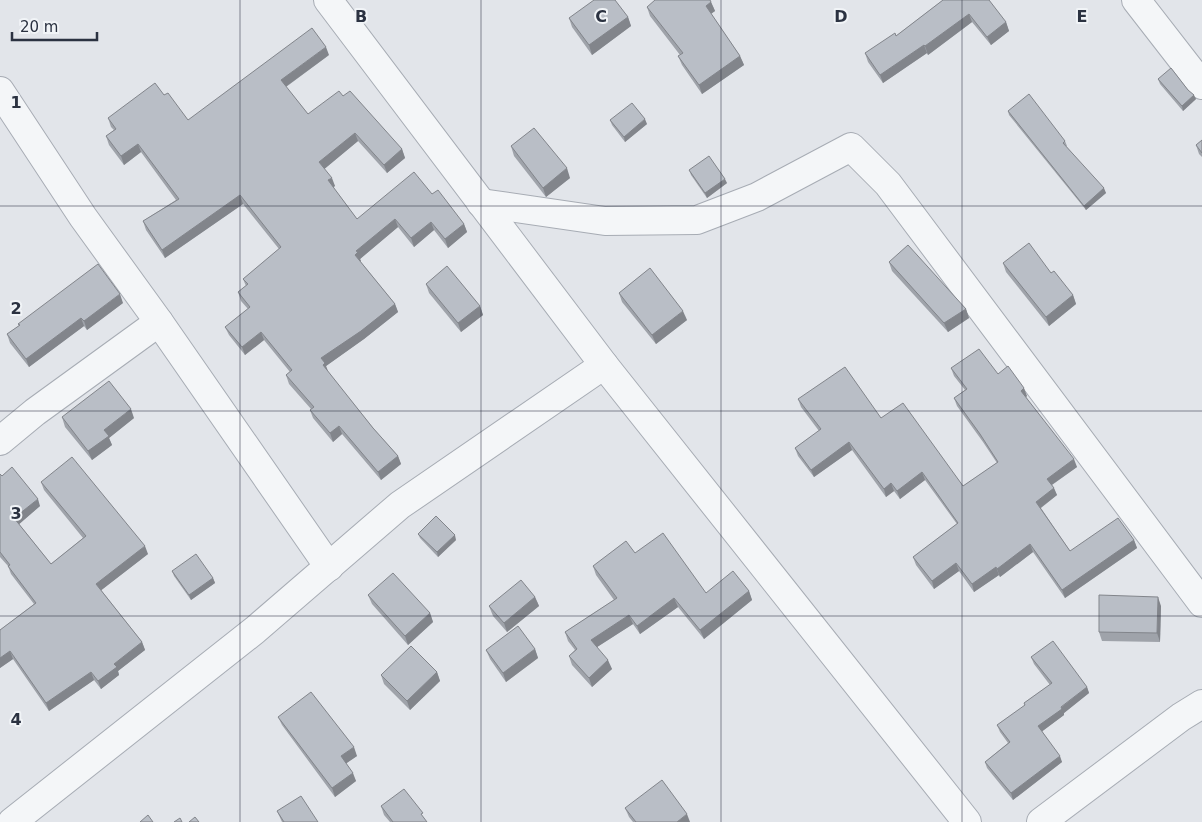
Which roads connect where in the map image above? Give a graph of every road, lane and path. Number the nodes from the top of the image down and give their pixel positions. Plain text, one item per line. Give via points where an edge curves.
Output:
1 (328, 0) edge
2 (1136, 0) edge
3 (1202, 85) edge
4 (0, 91) edge
5 (481, 203) junction
6 (159, 322) junction
7 (604, 365) junction
8 (0, 441) edge
9 (329, 566) junction
10 (1202, 603) edge
11 (1202, 704) edge
12 (12, 822) edge
13 (967, 822) edge
14 (1040, 822) edge

1 - 5 street
2 - 3 street
4 - 6 street via 83,217
5 - 7 street
5 - 10 street via 605,221 697,220 757,197 851,147 888,184
6 - 8 street
6 - 9 street
7 - 9 street via 400,505
7 - 13 street
9 - 12 street via 255,630
11 - 14 street

